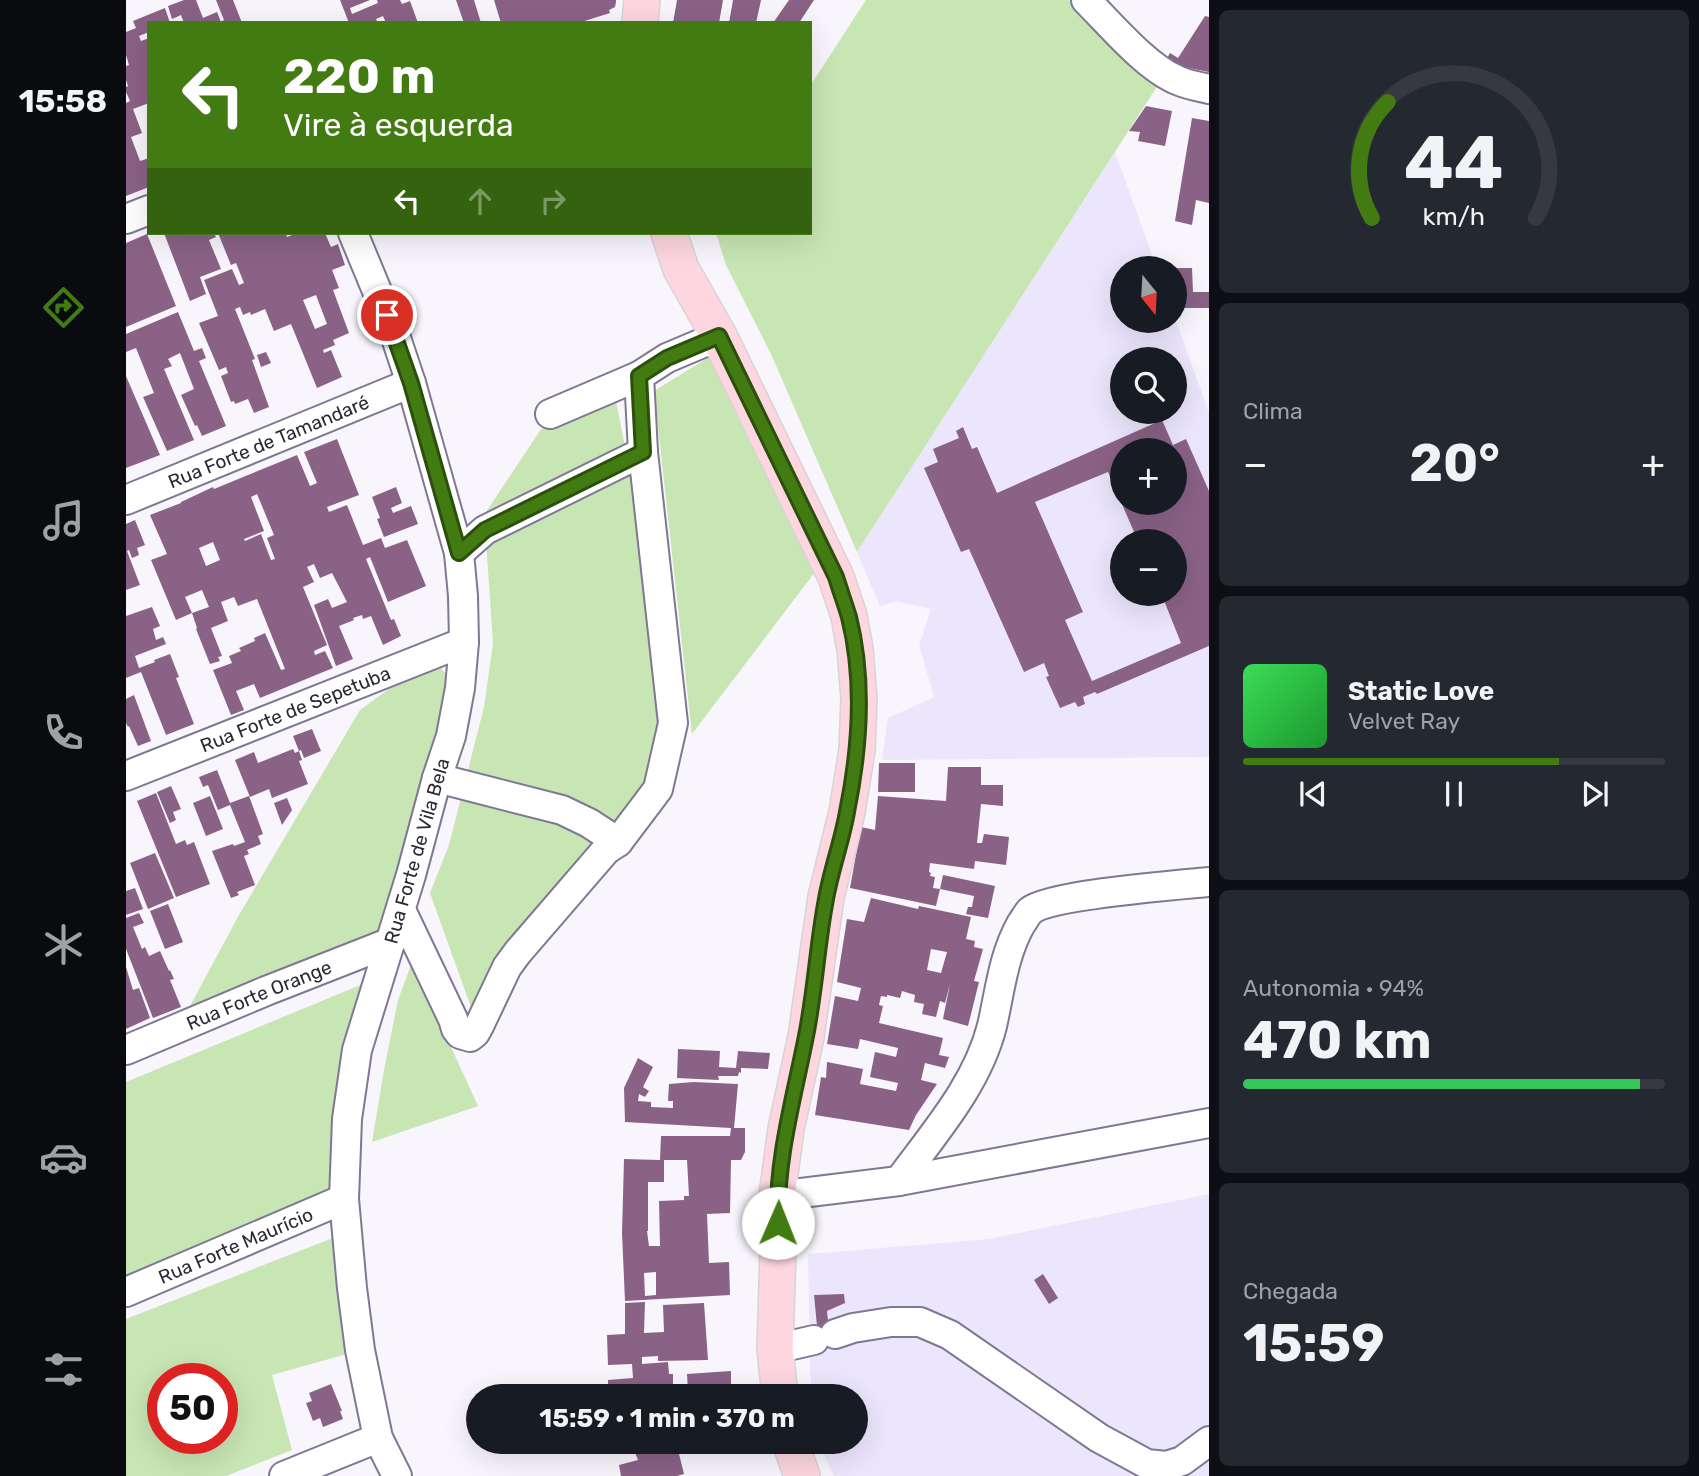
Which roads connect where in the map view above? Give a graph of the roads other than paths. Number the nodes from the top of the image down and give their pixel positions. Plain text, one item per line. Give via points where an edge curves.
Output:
1 (642, 0) edge
2 (1086, 0) edge
3 (640, 21) edge
4 (1209, 89) edge
5 (147, 211) edge
6 (126, 219) edge
7 (355, 235) edge
8 (670, 235) edge
9 (719, 336) junction
10 (639, 376) junction
11 (411, 383) junction
12 (550, 414) dead end
13 (643, 452) junction
14 (126, 500) edge
15 (459, 553) junction
16 (464, 642) junction
17 (126, 776) edge
18 (437, 778) junction
19 (618, 842) junction
20 (1209, 882) edge
21 (401, 910) junction
22 (391, 942) junction
23 (126, 1050) edge
24 (1209, 1123) edge
25 (899, 1181) junction
26 (777, 1196) junction
27 (344, 1199) junction
28 (126, 1292) edge
29 (775, 1349) junction
30 (779, 1384) edge
31 (378, 1438) junction
32 (1209, 1441) edge
33 (794, 1454) edge
34 (284, 1476) edge
35 (397, 1476) edge
36 (802, 1476) edge

1 - 3 main road
2 - 4 street via 1166,75
5 - 6 street
7 - 11 street, Rua Forte de Vila Bela
8 - 9 main road via 681,269
9 - 10 street via 667,358
9 - 26 main road via 836,577 853,638 859,698 849,800 826,897
10 - 12 street
10 - 13 street
11 - 14 street, Rua Forte de Tamandaré
11 - 15 street, Rua Forte de Vila Bela
13 - 15 street via 485,530
13 - 19 street via 673,723 658,789
15 - 16 street, Rua Forte de Vila Bela
16 - 17 street, Rua Forte de Sepetuba
16 - 18 street, Rua Forte de Vila Bela via 451,736
18 - 19 street via 562,810
18 - 21 street, Rua Forte de Vila Bela
19 - 21 street via 518,952 470,1037 456,1029
20 - 25 street via 1069,899 1030,911 1012,940 979,1064
21 - 22 street, Rua Forte de Vila Bela
22 - 23 street, Rua Forte Orange
22 - 27 street, Rua Forte de Vila Bela via 357,1050 347,1119
24 - 25 street
25 - 26 street
26 - 29 main road
27 - 28 street, Rua Forte Maurício
27 - 31 street, Rua Forte de Vila Bela via 360,1350
29 - 30 main road
29 - 32 street via 853,1328 920,1322 950,1335 1099,1438 1147,1464 1166,1466 1182,1461
31 - 34 street
31 - 35 street, Rua Forte de Vila Bela
33 - 36 main road

